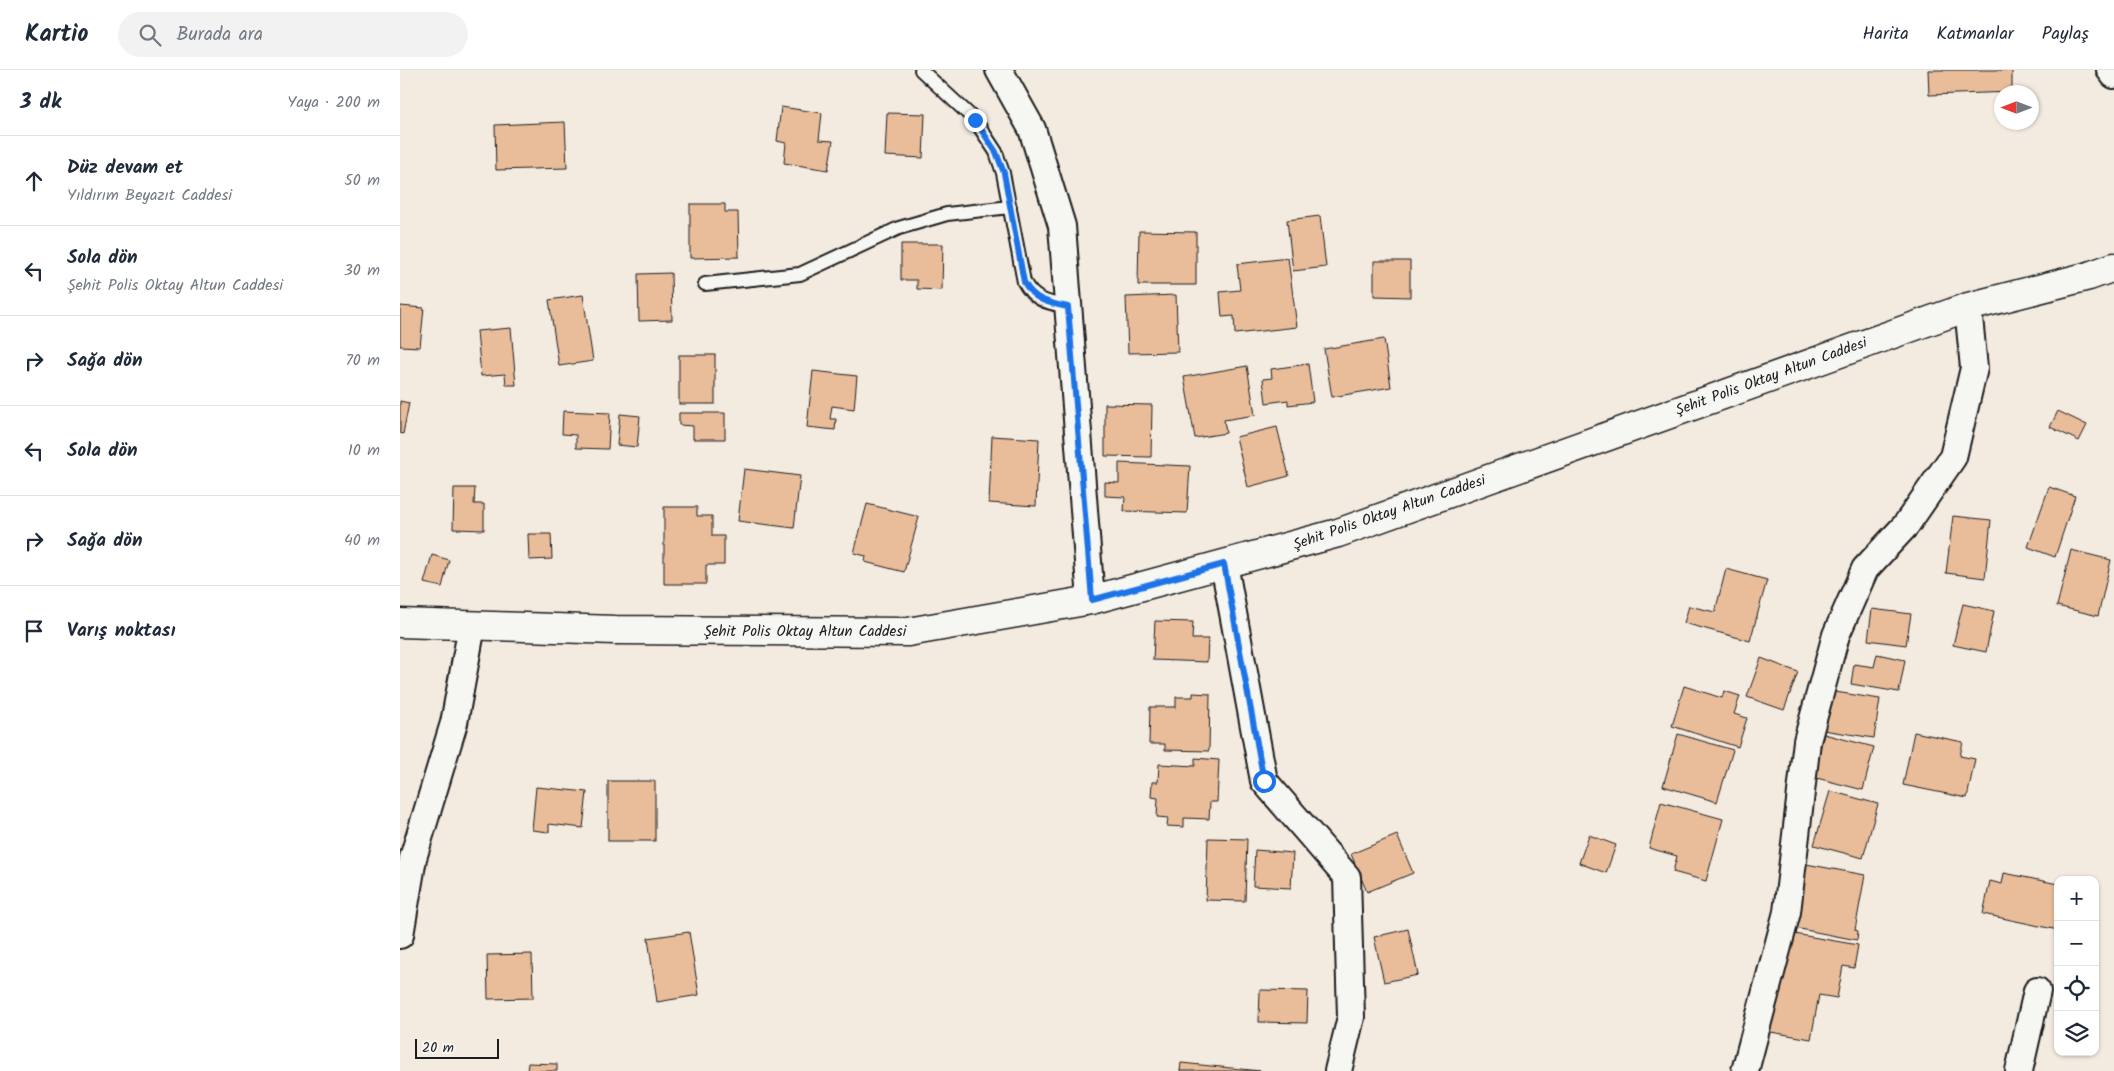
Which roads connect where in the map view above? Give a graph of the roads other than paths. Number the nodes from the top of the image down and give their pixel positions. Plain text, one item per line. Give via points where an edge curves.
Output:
1 (922, 70) edge
2 (999, 70) edge
3 (2110, 70) edge
4 (2114, 75) edge
5 (1010, 207) junction
6 (2114, 268) edge
7 (706, 284) dead end
8 (1068, 307) junction
9 (1968, 307) junction
10 (1224, 564) junction
11 (1092, 600) junction
12 (400, 623) edge
13 (472, 626) junction
14 (400, 935) edge
15 (2037, 991) dead end
16 (1338, 1071) edge
17 (1745, 1071) edge
18 (2019, 1071) edge

1 - 5 lane via 964,108 985,133 1004,173
2 - 8 street via 1032,129 1062,226
3 - 4 street
5 - 7 lane via 947,214 899,228 800,274
5 - 8 lane via 1024,282 1029,291 1041,301
6 - 9 street, Şehit Polis Oktay Altun Caddesi
8 - 11 street
9 - 10 street, Şehit Polis Oktay Altun Caddesi via 1338,533
9 - 17 street via 1974,368 1953,457 1906,525 1865,569 1836,634 1807,741 1787,912
10 - 11 street, Şehit Polis Oktay Altun Caddesi
10 - 16 street via 1264,781 1347,877 1351,1017
11 - 13 street, Şehit Polis Oktay Altun Caddesi via 908,632
12 - 13 street, Şehit Polis Oktay Altun Caddesi
13 - 14 street via 454,723 413,858
15 - 18 street

